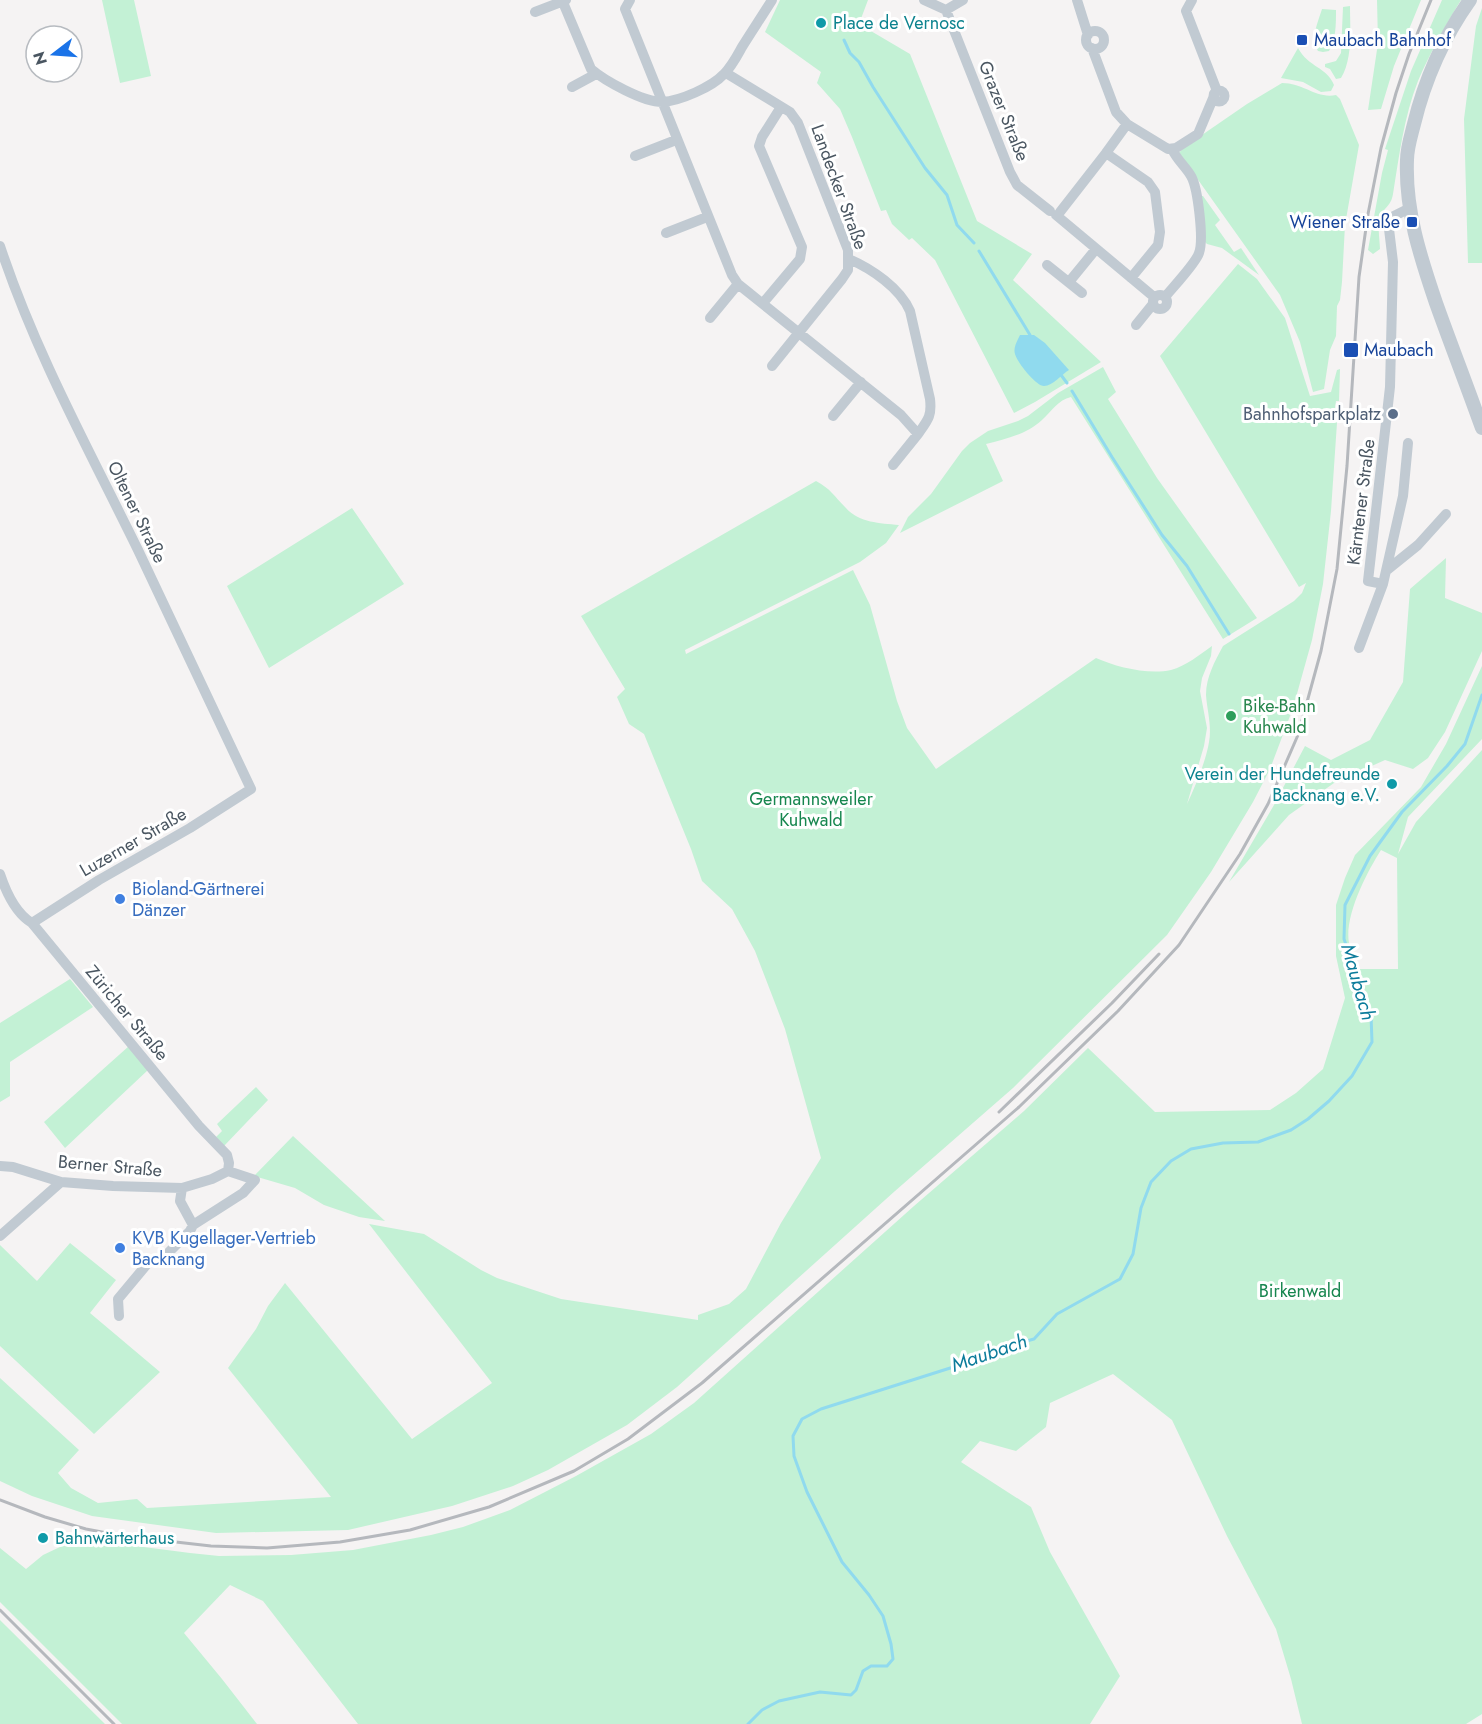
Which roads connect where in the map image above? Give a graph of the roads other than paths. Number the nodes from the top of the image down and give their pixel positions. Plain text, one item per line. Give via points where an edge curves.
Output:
1 (564, 0) edge
2 (771, 0) edge
3 (924, 0) edge
4 (963, 0) edge
5 (1077, 0) edge
6 (1192, 0) edge
7 (1470, 0) edge
8 (625, 3) edge
9 (946, 10) junction
10 (535, 12) dead end
11 (726, 73) junction
12 (596, 74) junction
13 (572, 87) dead end
14 (661, 102) junction
15 (781, 107) junction
16 (1127, 124) junction
17 (676, 140) junction
18 (1172, 149) junction
19 (1107, 153) junction
20 (635, 156) dead end
21 (1410, 208) junction
22 (1055, 213) junction
23 (707, 217) junction
24 (666, 233) dead end
25 (0, 246) edge
26 (1096, 249) junction
27 (849, 259) junction
28 (1047, 265) dead end
29 (1131, 278) junction
30 (1070, 282) junction
31 (738, 284) junction
32 (1082, 293) dead end
33 (1157, 300) junction
34 (763, 303) junction
35 (710, 318) dead end
36 (1136, 325) dead end
37 (799, 333) junction
38 (772, 366) dead end
39 (861, 382) junction
40 (833, 416) dead end
41 (1482, 428) edge
42 (918, 434) junction
43 (1408, 443) dead end
44 (893, 465) dead end
45 (1446, 514) dead end
46 (1387, 570) junction
47 (1383, 584) junction
48 (1359, 648) dead end
49 (251, 789) joint
50 (0, 874) edge
51 (32, 923) junction
52 (0, 1166) edge
53 (228, 1171) junction
54 (61, 1182) junction
55 (182, 1188) junction
56 (193, 1225) junction
57 (0, 1236) edge
58 (119, 1316) dead end

1 - 10 street
1 - 12 street
2 - 11 street
3 - 9 street
4 - 9 street
5 - 16 street via 1088,35 1096,31 1103,36 1103,45 1092,48 1116,112
6 - 18 street via 1186,11 1215,93 1198,134
7 - 21 street via 1441,47 1418,107 1408,148
8 - 14 street
9 - 22 street, Grazer Straße via 1010,172 1017,185
11 - 14 street via 698,91
11 - 15 street, Landecker Straße
12 - 13 street
12 - 14 street via 646,99
14 - 17 street
15 - 27 street, Landecker Straße via 798,123
15 - 34 street via 759,146 802,247 800,259
16 - 18 street
16 - 19 street
17 - 20 street
17 - 23 street
18 - 33 street via 1192,177 1201,244 1199,255
19 - 22 street
19 - 29 street via 1148,182 1155,192 1158,244
21 - 41 street via 1421,258
21 - 47 street, Kärntener Straße via 1392,217 1389,230 1393,262 1390,387 1368,581
22 - 26 street, Grazer Straße
23 - 24 street
23 - 31 street
25 - 49 street, Oltener Straße via 64,402
26 - 29 street, Grazer Straße
26 - 30 street
27 - 37 street, Landecker Straße via 842,279
27 - 42 street via 888,284 910,311 931,410
28 - 30 street
29 - 33 street, Grazer Straße
30 - 32 street
31 - 34 street
31 - 35 street
33 - 36 street
34 - 37 street
37 - 38 street, Landecker Straße
37 - 39 street
39 - 40 street
39 - 42 street via 902,415
42 - 44 street
43 - 46 street, Kärntener Straße via 1403,496
45 - 46 street, Kärntener Straße
46 - 47 street, Kärntener Straße
47 - 48 street, Kärntener Straße
49 - 51 street, Luzerner Straße
50 - 51 street, Züricher Straße via 18,911
51 - 53 street, Züricher Straße via 227,1155
52 - 54 street, Berner Straße
53 - 55 street, Berner Straße
53 - 56 street via 255,1180 243,1193
54 - 55 street, Berner Straße
54 - 57 street
55 - 56 street via 180,1201
56 - 58 street via 162,1259 148,1263 118,1299

